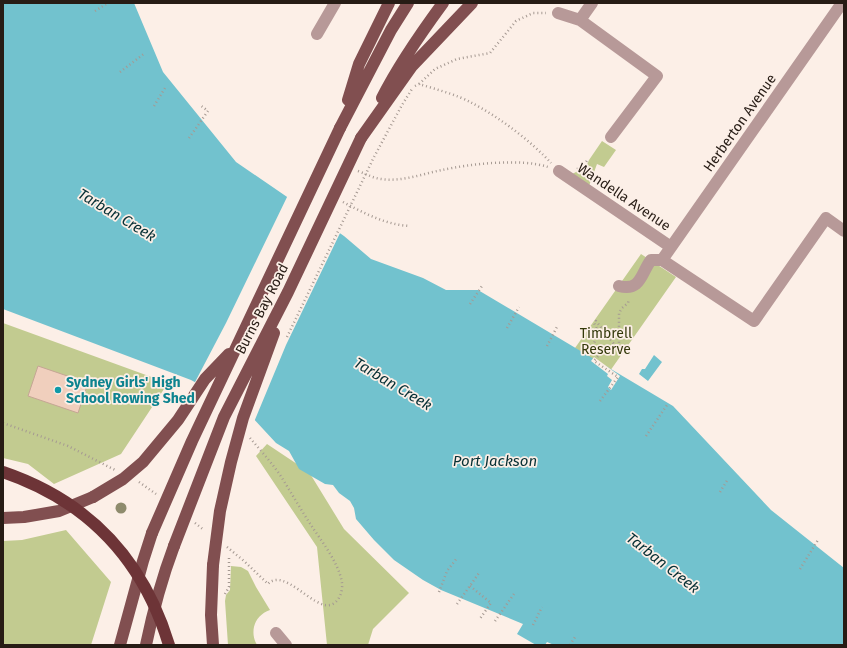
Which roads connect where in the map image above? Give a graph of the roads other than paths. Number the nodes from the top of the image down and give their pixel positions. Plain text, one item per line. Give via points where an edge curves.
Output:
1 (335, 3) edge
2 (389, 3) edge
3 (408, 3) edge
4 (443, 3) edge
5 (472, 3) edge
6 (592, 3) edge
7 (842, 3) edge
8 (558, 13) road end
9 (580, 20) junction
10 (317, 34) dead end
11 (340, 128) junction
12 (611, 137) dead end
13 (361, 138) junction
14 (565, 171) road end
15 (844, 231) edge
16 (671, 247) junction
17 (662, 260) junction
18 (619, 286) dead end
19 (288, 292) junction
20 (236, 348) junction
21 (3, 472) edge
22 (3, 518) edge
23 (276, 633) dead end
24 (120, 645) edge
25 (146, 645) edge
26 (168, 645) edge
27 (213, 645) edge
28 (286, 645) edge

1 - 10 street
2 - 11 main road via 360,64
3 - 11 main road, Burns Bay Road via 391,30
4 - 13 main road, Burns Bay Road via 389,85
5 - 13 main road via 412,66
6 - 9 street
7 - 16 street, Herberton Avenue
8 - 9 street
9 - 12 street via 657,76
11 - 20 main road, Burns Bay Road, bridge
13 - 19 main road, Burns Bay Road, bridge
14 - 16 street, Wandella Avenue
15 - 17 street via 826,218 754,321
16 - 17 street, Herberton Avenue
17 - 18 street via 651,260 641,280 632,287
19 - 25 main road, Burns Bay Road, bridge via 224,417 174,546
19 - 27 main road, bridge via 243,418 220,511 213,565
20 - 22 main road, bridge via 205,379 178,420 143,462 123,479 94,497 59,511
20 - 24 main road, Burns Bay Road, bridge via 152,533
21 - 26 highway, bridge via 69,504 118,547 147,591 163,625
23 - 28 street

